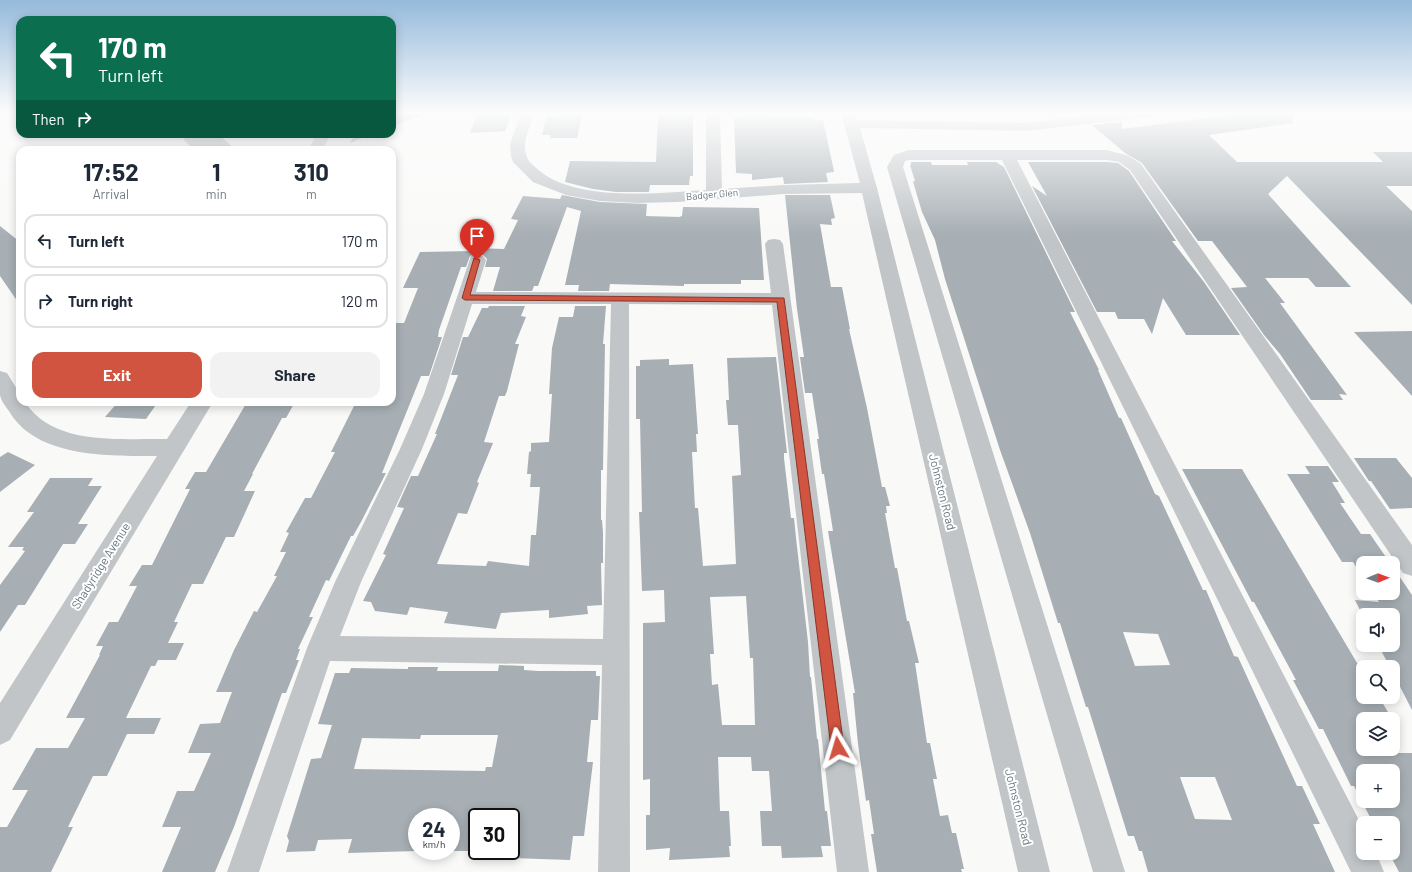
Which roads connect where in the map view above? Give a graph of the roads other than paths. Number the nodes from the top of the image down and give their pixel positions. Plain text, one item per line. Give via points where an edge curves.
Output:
1 (517, 154) edge
2 (714, 154) edge
3 (859, 154) edge
4 (1007, 155) junction
5 (869, 188) junction
6 (714, 194) junction
7 (774, 244) dead end
8 (477, 260) dead end
9 (465, 298) junction
10 (620, 299) junction
11 (781, 300) junction
12 (0, 378) edge
13 (16, 405) edge
14 (17, 406) edge
15 (200, 406) edge
16 (174, 448) junction
17 (1412, 565) edge
18 (321, 648) junction
19 (617, 652) junction
20 (0, 730) edge
21 (243, 872) edge
22 (614, 872) edge
23 (853, 872) edge
24 (1034, 872) edge
25 (1109, 872) edge
26 (1368, 872) edge

1 - 6 street, Badger Glen via 521,163 532,175 556,188 620,197 662,198
2 - 6 street
3 - 5 street, Johnston Road
4 - 17 street via 1108,156 1124,159 1136,167
4 - 25 street via 908,155 899,158 895,167
4 - 26 street
5 - 6 street, Badger Glen
5 - 24 street, Johnston Road
7 - 11 street
8 - 9 street
9 - 10 street
9 - 18 street via 434,394 348,582
10 - 11 street
10 - 19 street
11 - 23 street
12 - 13 street
14 - 16 street via 26,422 58,438 93,445
15 - 16 street, Shadyridge Avenue
16 - 20 street, Shadyridge Avenue
18 - 19 street
18 - 21 street
19 - 22 street

